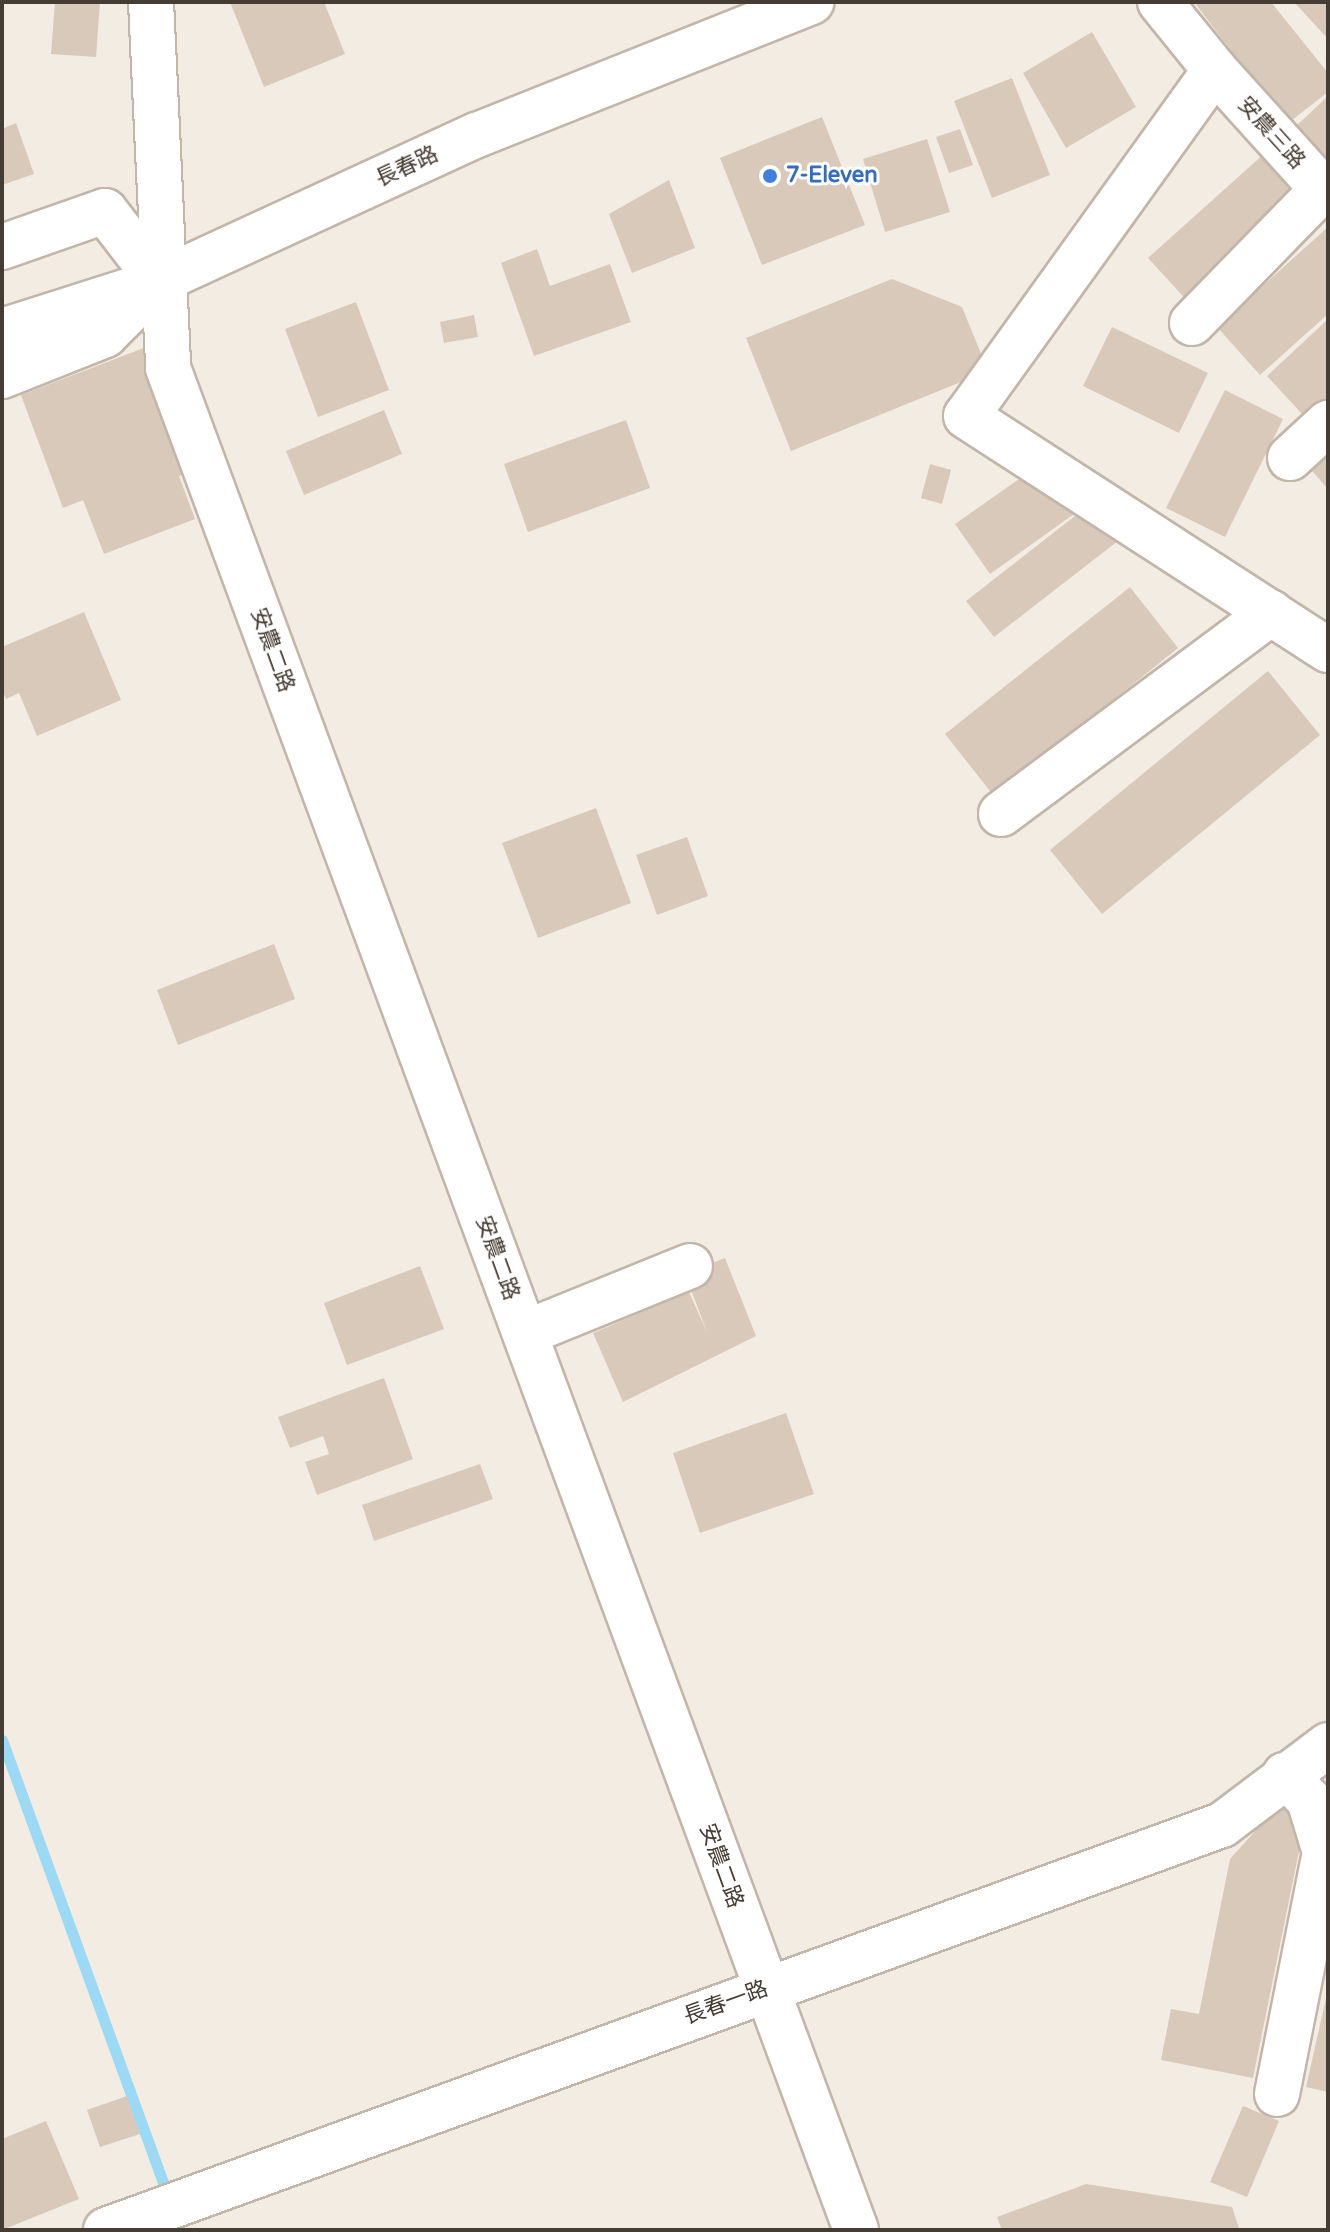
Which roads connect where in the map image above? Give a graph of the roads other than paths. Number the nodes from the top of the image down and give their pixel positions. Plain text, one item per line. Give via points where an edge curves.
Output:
1 (151, 2) edge
2 (812, 2) edge
3 (1160, 2) edge
4 (1215, 70) junction
5 (1325, 192) edge
6 (2, 247) edge
7 (159, 281) junction
8 (1192, 323) dead end
9 (2, 331) edge
10 (2, 376) edge
11 (1328, 423) edge
12 (1290, 458) dead end
13 (1271, 613) junction
14 (1328, 650) edge
15 (1001, 814) dead end
16 (690, 1266) dead end
17 (525, 1333) junction
18 (1328, 1745) edge
19 (1285, 1775) junction
20 (766, 1988) junction
21 (1277, 2094) dead end
22 (106, 2230) edge
23 (856, 2230) edge

1 - 7 street, 安農二路
2 - 7 street, 長春路 via 477,135
3 - 4 street, 安農三路
4 - 5 street, 安農三路
4 - 13 street via 966,416
5 - 8 street
6 - 7 street via 105,211
7 - 9 street, 長春路
7 - 10 street via 105,335
7 - 17 street, 安農二路 via 168,368
11 - 12 street
13 - 14 street
13 - 15 street
16 - 17 street
17 - 20 street, 安農二路
18 - 19 street, 長春一路
19 - 20 street, 長春一路 via 1222,1825
19 - 21 street via 1309,1800 1325,1852
20 - 22 street, 長春一路
20 - 23 street, 安農二路

